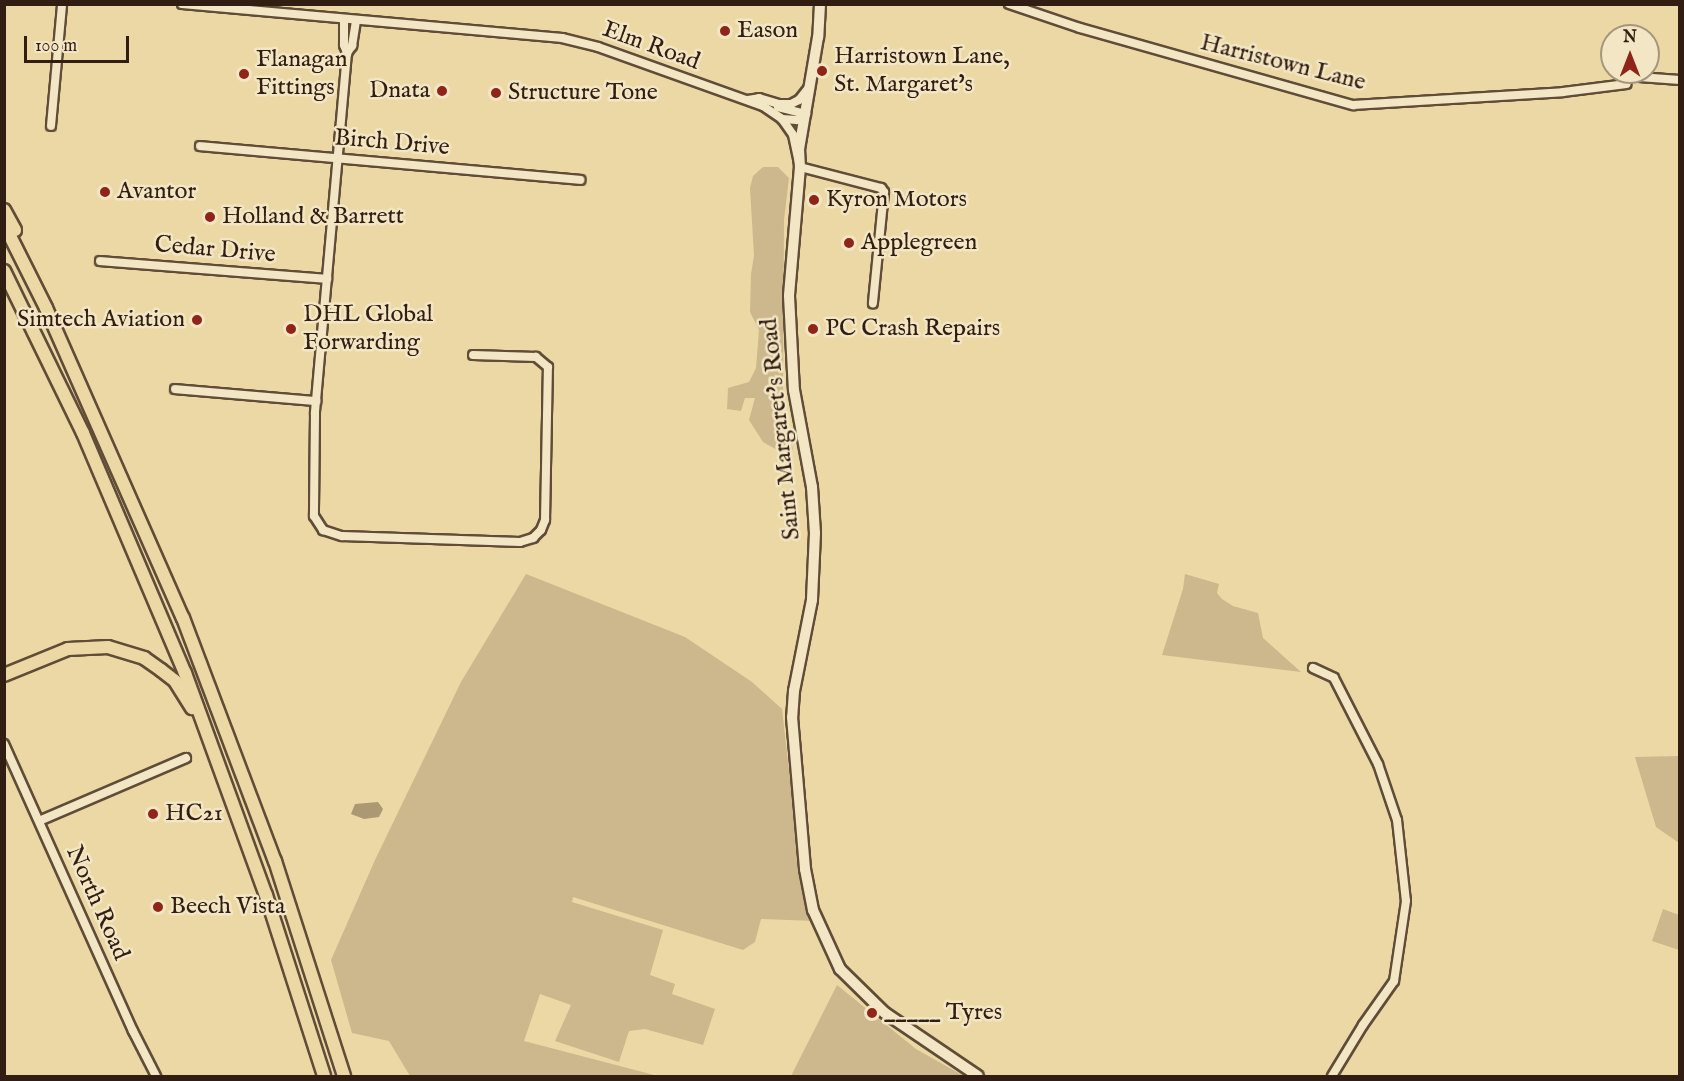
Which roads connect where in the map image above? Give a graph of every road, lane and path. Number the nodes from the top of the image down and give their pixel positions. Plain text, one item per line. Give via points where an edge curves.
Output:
1 (62, 4) edge
2 (182, 4) edge
3 (820, 4) edge
4 (1009, 4) edge
5 (344, 19) junction
6 (356, 20) junction
7 (347, 53) junction
8 (1660, 79) edge
9 (1680, 80) edge
10 (1627, 84) dead end
11 (809, 87) junction
12 (747, 100) junction
13 (763, 106) junction
14 (806, 114) junction
15 (782, 119) junction
16 (51, 126) dead end
17 (200, 146) dead end
18 (337, 158) junction
19 (800, 167) junction
20 (580, 180) dead end
21 (4, 210) edge
22 (4, 224) edge
23 (100, 261) dead end
24 (4, 271) edge
25 (327, 279) junction
26 (873, 303) dead end
27 (473, 355) dead end
28 (174, 389) dead end
29 (316, 401) junction
30 (96, 419) junction
31 (1313, 668) dead end
32 (4, 675) edge
33 (4, 744) edge
34 (186, 758) dead end
35 (234, 802) junction
36 (39, 821) junction
37 (156, 1077) edge
38 (324, 1077) edge
39 (344, 1077) edge
40 (978, 1077) edge
41 (1332, 1077) edge

1 - 16 street
2 - 5 street, Elm Road
3 - 11 main road, Saint Margaret's Road
4 - 10 street, Harristown Lane via 1080,28 1353,105
5 - 6 street, Elm Road
5 - 7 street
6 - 7 street
6 - 12 street, Elm Road via 562,38
7 - 18 street
8 - 9 street
11 - 12 street, Elm Road via 791,104 759,98
11 - 14 main road, Saint Margaret's Road
12 - 13 street, Elm Road
13 - 14 street, Elm Road
13 - 15 street, Elm Road
14 - 15 street via 797,120
14 - 19 main road, Saint Margaret's Road via 807,142
15 - 19 street, Elm Road via 793,135
17 - 18 street, Birch Drive
18 - 20 street, Birch Drive
18 - 25 street
19 - 26 street via 884,192
19 - 40 main road, Saint Margaret's Road via 789,329 794,390 812,487 815,566 792,717 809,894 829,949 860,992
21 - 30 highway via 49,299
22 - 30 highway
23 - 25 street, Cedar Drive
24 - 35 highway via 136,552
25 - 29 street
27 - 29 street via 536,357 548,367 545,520 533,538 520,542 332,535 323,530 314,516
28 - 29 street
30 - 39 highway via 183,618 250,789
31 - 41 street via 1334,678 1378,764 1397,820 1406,901 1394,981
32 - 35 highway via 68,649 128,651 144,658 175,681 189,700
33 - 36 street, North Road
34 - 36 street
35 - 38 highway
36 - 37 street, North Road

